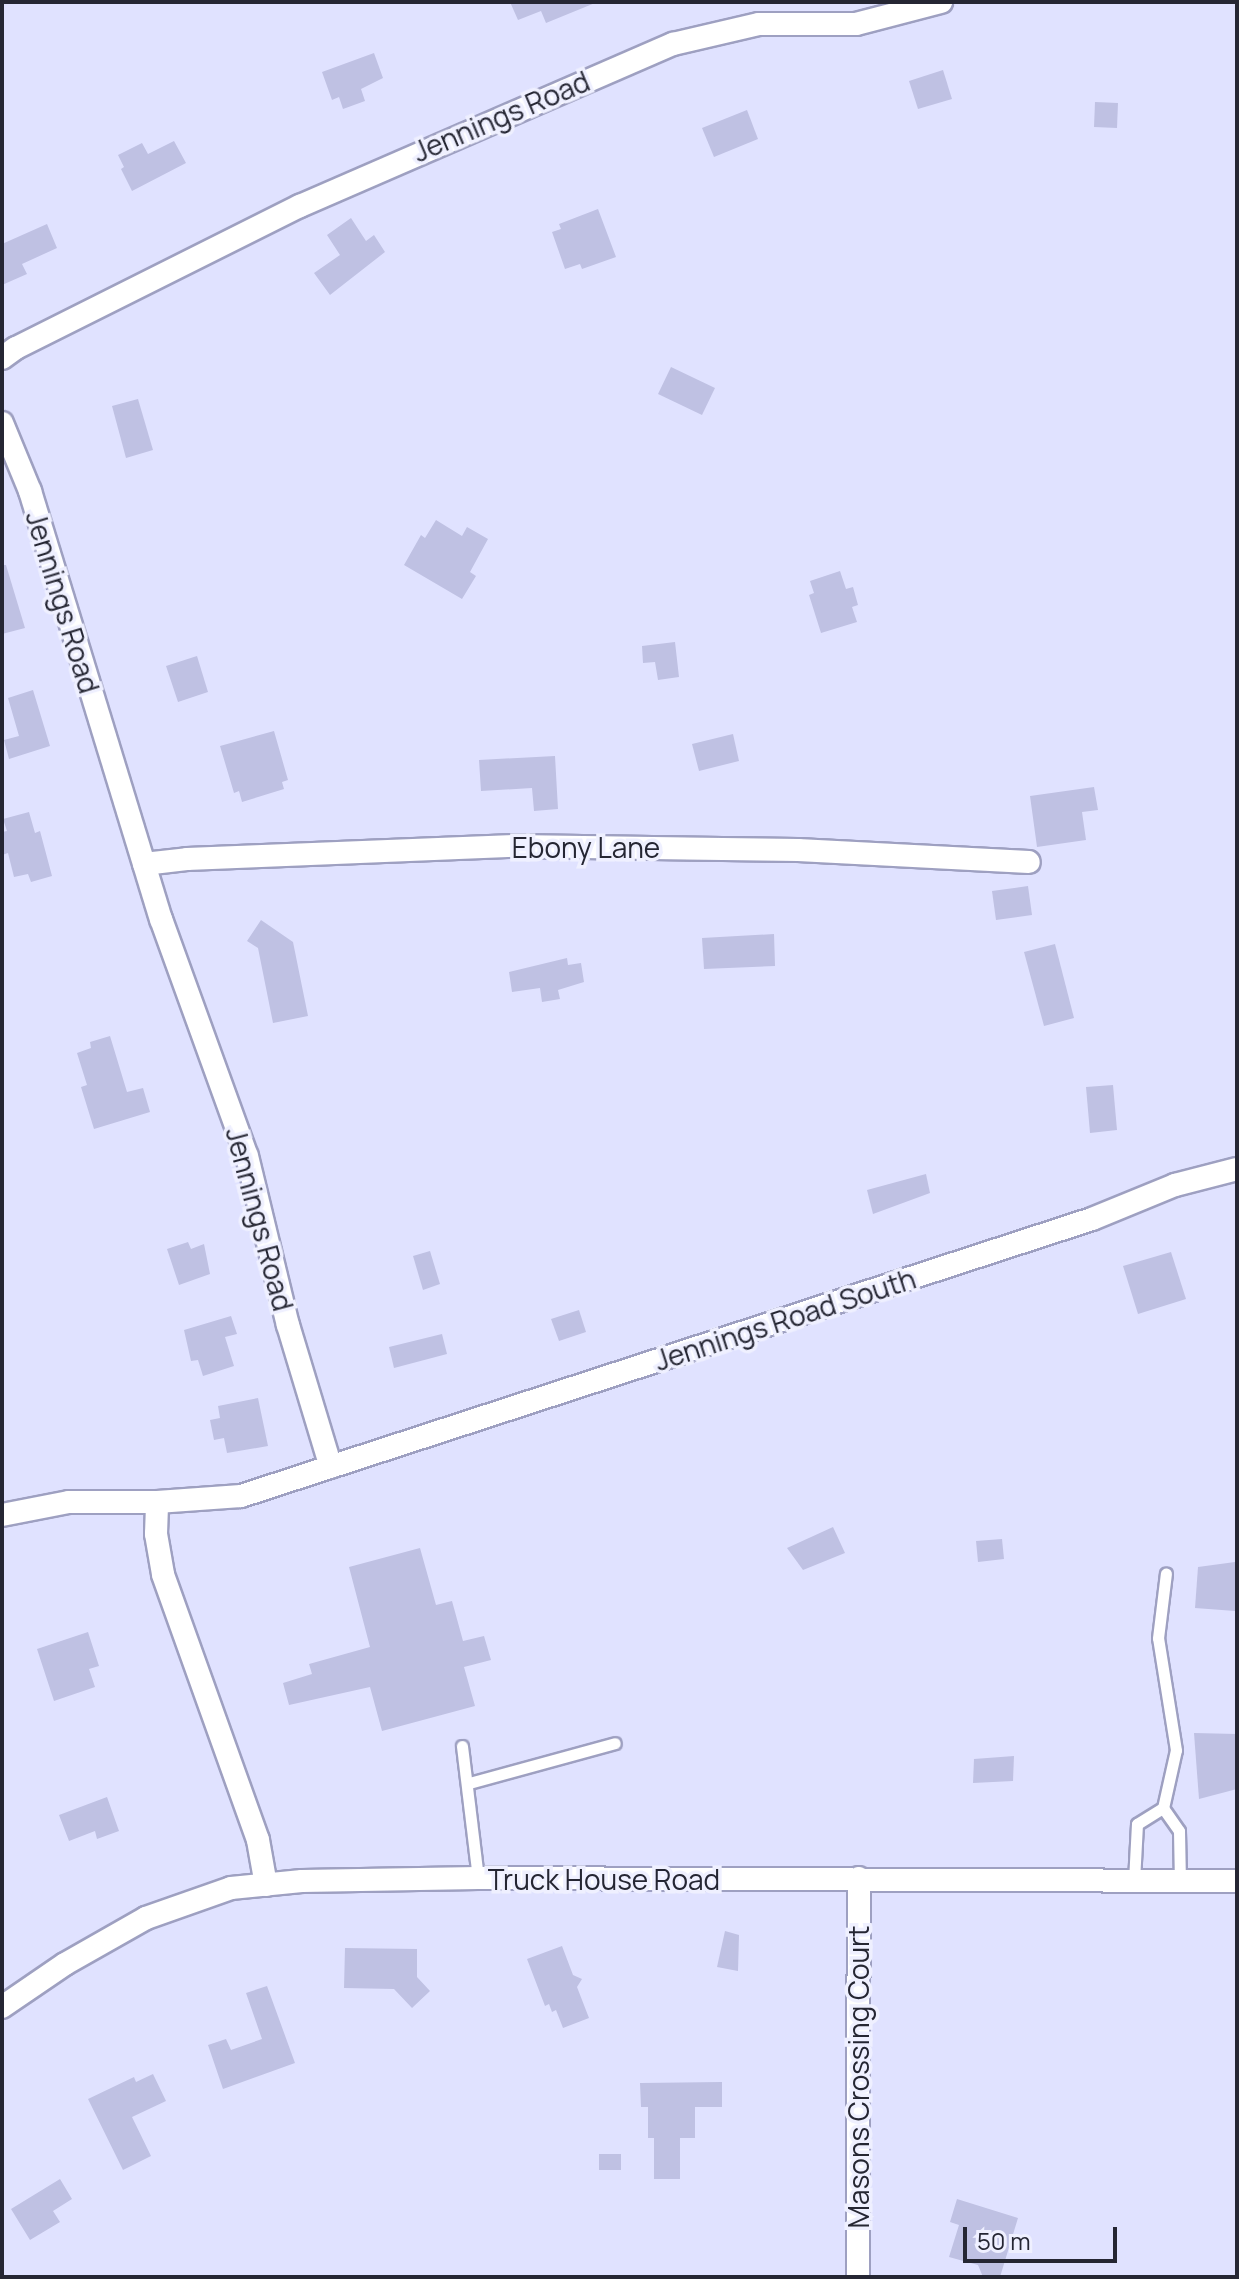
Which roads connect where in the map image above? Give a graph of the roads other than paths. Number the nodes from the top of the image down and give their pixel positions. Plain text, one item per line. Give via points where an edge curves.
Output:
1 (941, 2) edge
2 (2, 358) edge
3 (2, 423) edge
4 (1029, 862) dead end
5 (144, 864) junction
6 (1237, 1169) edge
7 (331, 1467) junction
8 (157, 1502) junction
9 (2, 1515) edge
10 (1166, 1573) dead end
11 (615, 1743) dead end
12 (462, 1746) dead end
13 (469, 1783) junction
14 (1163, 1808) junction
15 (478, 1878) junction
16 (859, 1878) junction
17 (1134, 1881) junction
18 (1180, 1881) junction
19 (1237, 1881) edge
20 (266, 1885) junction
21 (2, 2007) edge
22 (858, 2277) edge

1 - 2 street, Jennings Road via 856,24 759,24 673,44 300,206
3 - 5 street, Jennings Road via 30,491
4 - 5 street, Ebony Lane via 798,850 514,846
5 - 7 street, Jennings Road via 247,1156 288,1325
6 - 7 street, Jennings Road South via 1175,1185 1092,1219
7 - 8 street via 241,1496
8 - 9 street via 69,1502
8 - 20 street via 163,1574 258,1840
10 - 14 lane via 1158,1638 1176,1750
11 - 13 lane
12 - 13 lane
13 - 15 lane
14 - 17 lane via 1137,1824
14 - 18 lane via 1179,1831
15 - 16 street, Truck House Road
15 - 20 street, Truck House Road
16 - 17 street, Truck House Road
16 - 22 street, Masons Crossing Court
17 - 18 street, Truck House Road
18 - 19 street, Truck House Road
20 - 21 street, Truck House Road via 208,1894 146,1918

